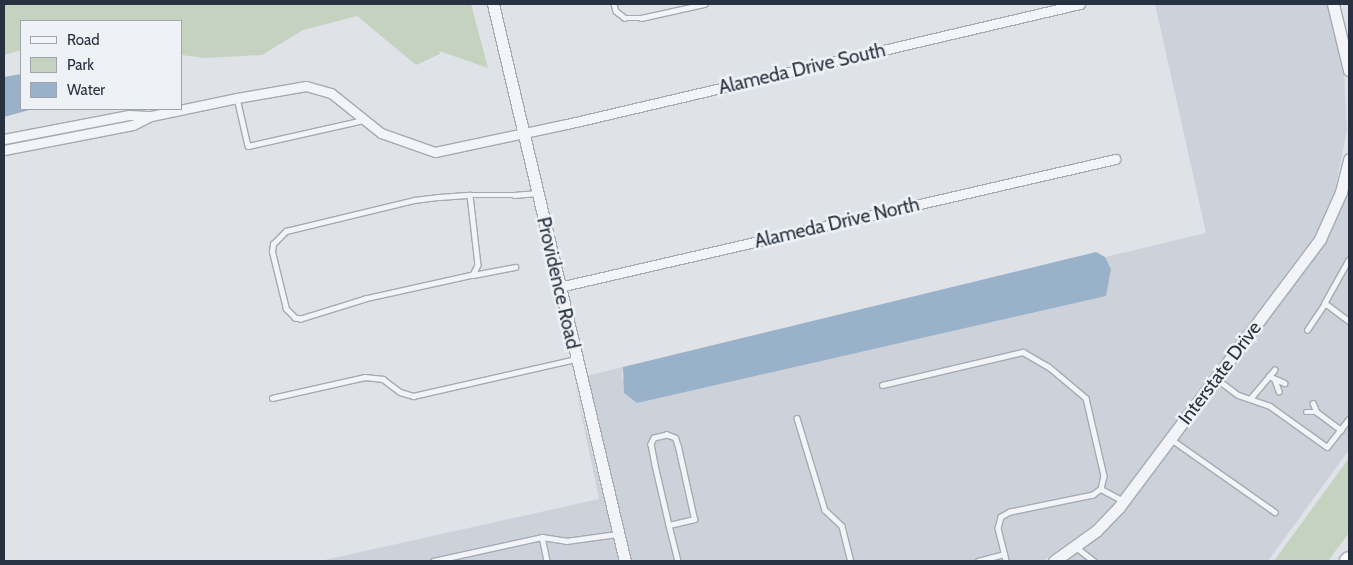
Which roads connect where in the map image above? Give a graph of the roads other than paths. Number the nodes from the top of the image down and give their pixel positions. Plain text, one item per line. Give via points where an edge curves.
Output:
1 (493, 4) edge
2 (614, 4) edge
3 (704, 4) edge
4 (1080, 4) edge
5 (1333, 4) edge
6 (1349, 70) edge
7 (237, 98) junction
8 (180, 110) edge
9 (182, 110) edge
10 (151, 116) junction
11 (363, 120) junction
12 (63, 127) junction
13 (524, 132) junction
14 (65, 138) junction
15 (4, 139) edge
16 (4, 150) edge
17 (1114, 159) dead end
18 (1349, 159) edge
19 (1347, 176) edge
20 (537, 193) junction
21 (470, 195) junction
22 (1349, 260) edge
23 (515, 267) dead end
24 (473, 274) junction
25 (560, 287) junction
26 (1325, 303) junction
27 (1349, 321) edge
28 (1307, 330) dead end
29 (576, 360) junction
30 (1274, 370) dead end
31 (1269, 376) junction
32 (1216, 378) junction
33 (1275, 380) junction
34 (1285, 383) dead end
35 (882, 385) dead end
36 (1279, 391) dead end
37 (272, 398) dead end
38 (1250, 399) junction
39 (1313, 403) dead end
40 (1306, 412) dead end
41 (1317, 412) junction
42 (797, 418) dead end
43 (1349, 419) edge
44 (1341, 430) junction
45 (1171, 439) junction
46 (1101, 489) junction
47 (1124, 501) junction
48 (1275, 512) dead end
49 (669, 525) junction
50 (618, 534) junction
51 (542, 537) junction
52 (1075, 547) junction
53 (1004, 554) junction
54 (433, 561) edge
55 (547, 561) edge
56 (625, 561) edge
57 (678, 561) edge
58 (852, 561) edge
59 (978, 561) edge
60 (1006, 561) edge
61 (1054, 561) edge
62 (1094, 561) edge

1 - 13 street, Providence Road
2 - 3 lane via 616,11 625,18 642,18
4 - 13 street, Alameda Drive South
5 - 6 street
7 - 9 street, Alameda Drive South
7 - 11 street, Alameda Drive South via 297,86 315,88 331,93
7 - 11 lane via 248,146
8 - 10 street, Alameda Drive South
10 - 12 street via 129,115
10 - 14 street via 132,124
11 - 13 street, Alameda Drive South via 381,133 436,152
12 - 14 lane
12 - 15 street
13 - 20 street, Providence Road
14 - 16 street
17 - 25 street, Alameda Drive North
18 - 19 street, Interstate Drive
19 - 32 street, Interstate Drive via 1320,239
20 - 21 lane
20 - 25 street, Providence Road
21 - 24 lane via 478,265
21 - 24 lane via 414,200 286,231 273,244 272,252 286,309 295,318
22 - 26 lane
23 - 24 lane
25 - 29 street, Providence Road
26 - 27 lane
26 - 28 lane
29 - 37 lane via 413,396 400,392 383,380 365,377
29 - 50 street, Providence Road
30 - 31 lane
31 - 33 lane
31 - 38 lane
32 - 38 lane
32 - 45 street, Interstate Drive
33 - 34 lane
33 - 36 lane
35 - 46 lane via 1023,352 1049,367 1086,398 1104,476
38 - 44 lane via 1270,406 1328,447
39 - 41 lane
40 - 41 lane
41 - 44 lane
42 - 58 lane via 825,510 842,526
43 - 44 lane
45 - 47 street, Interstate Drive
45 - 48 lane
46 - 47 lane
46 - 53 lane via 1093,494 1010,512 1001,517 998,528
47 - 52 street, Interstate Drive
49 - 49 lane via 651,444 654,438 667,435 675,438 678,447 694,520
49 - 57 lane
50 - 51 lane via 566,541
50 - 56 street, Providence Road
51 - 54 lane
51 - 55 lane
52 - 61 street, Interstate Drive
52 - 62 lane
53 - 59 lane
53 - 60 lane

